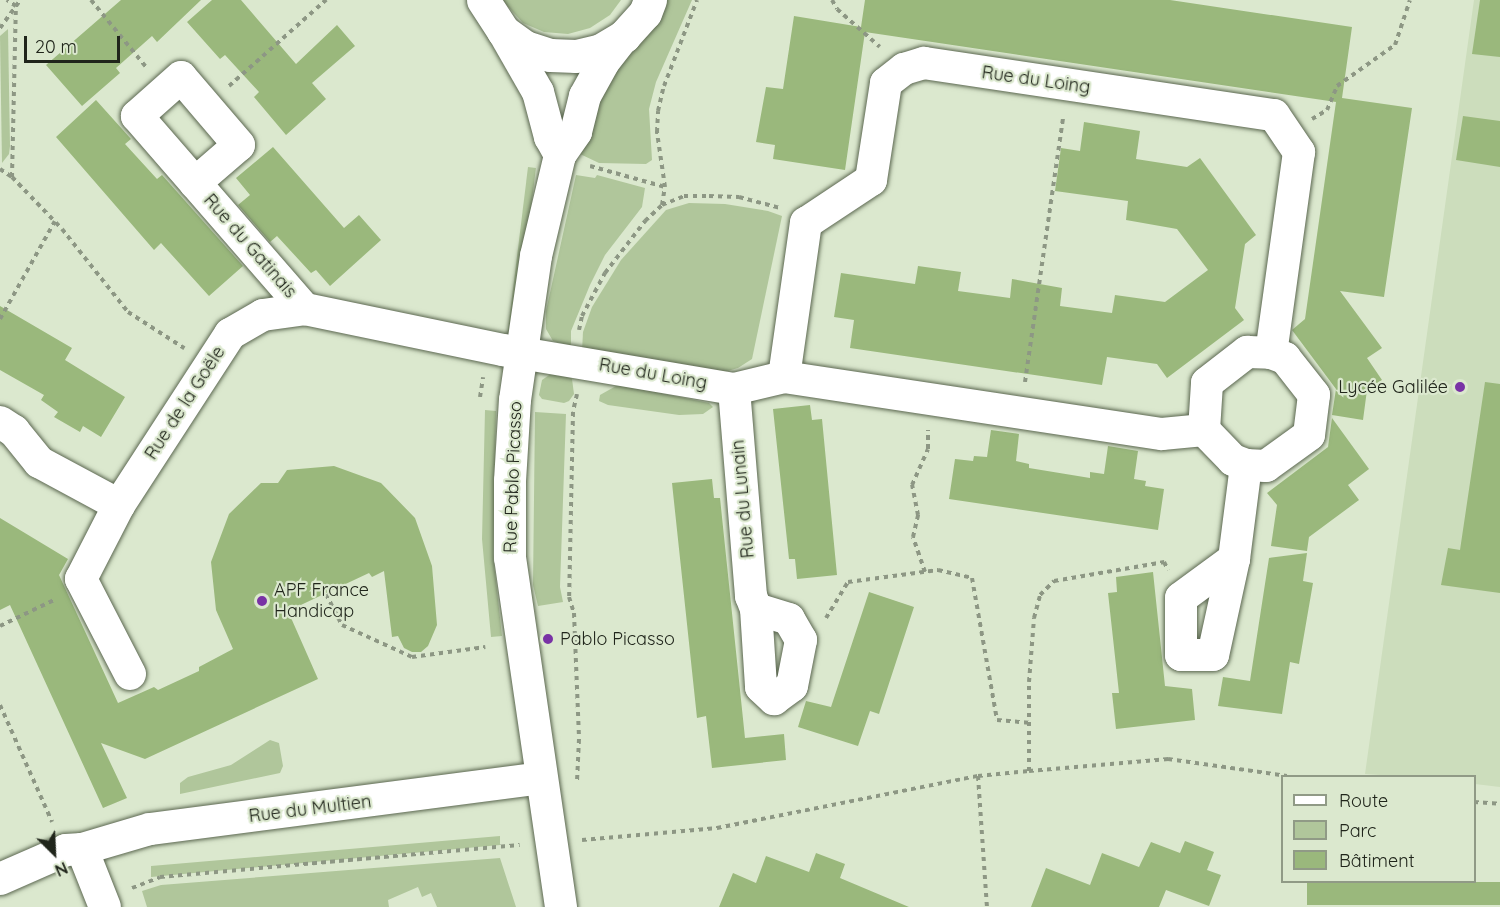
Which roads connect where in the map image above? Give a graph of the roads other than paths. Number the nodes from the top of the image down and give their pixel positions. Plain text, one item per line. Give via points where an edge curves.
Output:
1 (483, 0) edge
2 (650, 0) edge
3 (503, 31) junction
4 (624, 36) junction
5 (574, 160) junction
6 (195, 183) junction
7 (305, 309) junction
8 (521, 352) junction
9 (1271, 353) junction
10 (784, 377) junction
11 (734, 389) junction
12 (0, 422) edge
13 (1204, 430) junction
14 (1246, 465) junction
15 (119, 505) junction
16 (1234, 559) junction
17 (756, 609) junction
18 (130, 674) dead end
19 (541, 778) junction
20 (82, 849) junction
21 (0, 879) edge
22 (104, 904) edge
23 (561, 907) edge

1 - 3 street
2 - 4 street via 645,13
3 - 4 street via 525,47 558,56 601,50
3 - 5 street via 538,92 550,137
4 - 5 street, Rue Pablo Picasso via 585,96
5 - 8 street, Rue Pablo Picasso via 536,256
6 - 6 street, Rue du Gatinais via 239,145 181,77 137,116
6 - 7 street, Rue du Gatinais
7 - 8 street, Rue de la Goële
7 - 15 street, Rue de la Goële via 262,315 230,334
8 - 11 street, Rue du Loing
8 - 19 street, Rue Pablo Picasso via 510,480 510,558
9 - 10 street, Rue du Loing via 1299,152 1274,115 924,63 904,69 886,83 871,180 806,223
9 - 13 street via 1247,352 1207,383
9 - 14 street via 1285,358 1314,395 1309,435 1266,466
10 - 11 street, Rue du Loing
10 - 13 street, Rue du Loing via 1162,434
11 - 17 street, Rue du Lunain via 751,596
12 - 15 street via 14,431 39,462
13 - 14 street via 1233,460
14 - 16 street
15 - 18 street, Rue de la Goële via 81,579
16 - 16 street via 1181,598 1181,655 1213,655
17 - 17 street, Rue du Lunain via 789,619 801,640 792,686 774,699 761,687
19 - 20 street, Rue du Multien via 150,829
19 - 23 street, Rue Pablo Picasso
20 - 21 street, Rue du Multien via 66,850
20 - 22 street

